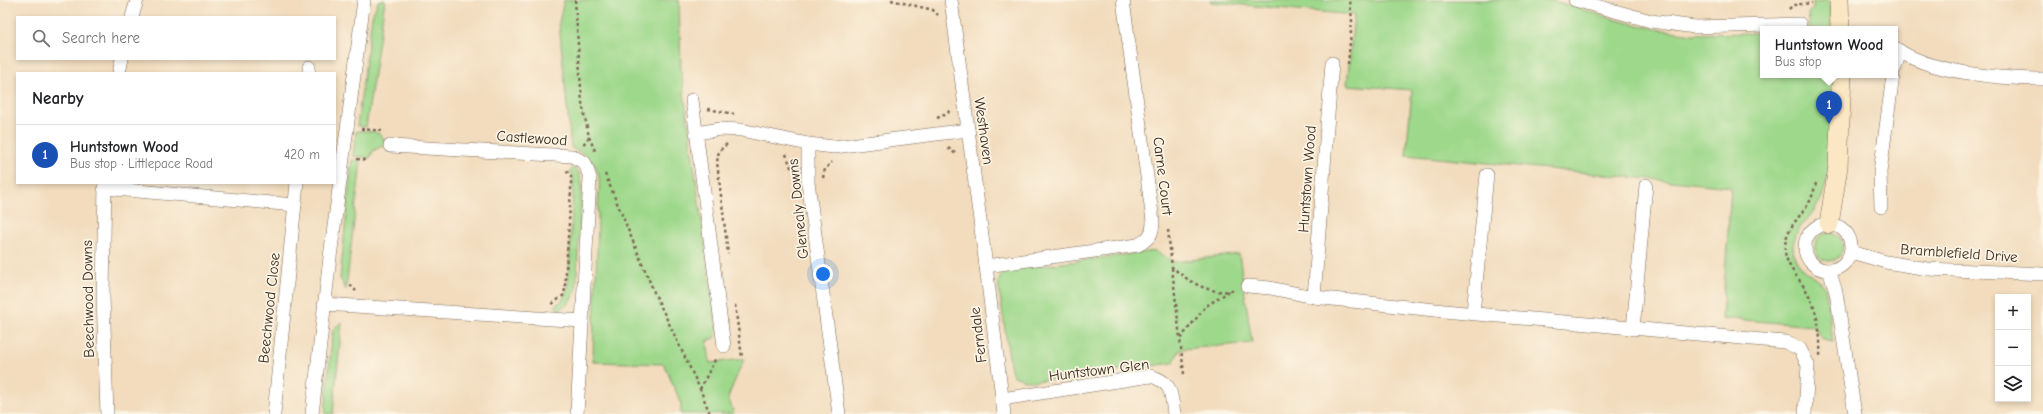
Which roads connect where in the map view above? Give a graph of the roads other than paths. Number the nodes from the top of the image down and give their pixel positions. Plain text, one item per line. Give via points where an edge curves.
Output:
1 (137, 0) edge
2 (364, 0) edge
3 (950, 0) edge
4 (1123, 0) edge
5 (1576, 0) edge
6 (1839, 0) edge
7 (132, 16) edge
8 (1800, 24) dead end
9 (1840, 26) edge
10 (1898, 50) edge
11 (122, 60) edge
12 (1332, 63) dead end
13 (119, 72) edge
14 (1842, 78) edge
15 (1893, 78) edge
16 (2043, 79) edge
17 (698, 102) road end
18 (968, 130) junction
19 (697, 133) junction
20 (808, 144) junction
21 (390, 146) dead end
22 (1487, 175) dead end
23 (297, 184) edge
24 (104, 185) edge
25 (1646, 185) dead end
26 (295, 205) junction
27 (1881, 207) dead end
28 (1829, 224) junction
29 (1850, 252) junction
30 (986, 266) junction
31 (1829, 270) junction
32 (2043, 274) edge
33 (1248, 286) road end
34 (1314, 297) junction
35 (324, 304) junction
36 (1473, 314) junction
37 (582, 320) junction
38 (1633, 329) junction
39 (724, 346) road end
40 (1002, 399) junction
41 (107, 414) edge
42 (274, 414) edge
43 (312, 414) edge
44 (577, 414) edge
45 (839, 414) edge
46 (1004, 414) edge
47 (1174, 414) edge
48 (1805, 414) edge
49 (1855, 414) edge

1 - 7 street
2 - 35 street
3 - 18 street, Westhaven
4 - 30 street, Carne Court via 1153,221 1152,234 1138,245
5 - 8 street via 1651,21 1695,27
6 - 9 street
10 - 16 street via 1938,66 1969,73 2013,79
11 - 13 street
12 - 34 street, Huntstown Wood
14 - 28 street via 1838,167
15 - 27 street via 1880,172
17 - 19 street
18 - 20 street, Glenealy Downs via 834,147
18 - 30 street, Westhaven
19 - 20 street, Glenealy Downs via 720,129 741,130
19 - 39 street
20 - 45 street, Glenealy Downs via 808,182
21 - 37 street, Castlewood via 556,155 577,158 585,164 590,178
22 - 36 street
23 - 26 street, Beechwood Close
24 - 26 street
24 - 41 street, Beechwood Downs via 103,295
25 - 38 street
26 - 42 street, Beechwood Close
28 - 29 street via 1838,226 1845,232 1850,241
28 - 31 street via 1820,225 1812,230 1806,238 1805,248 1809,261 1814,266
29 - 31 street via 1842,266
29 - 32 street, Bramblefield Drive via 1886,262 1928,269
30 - 40 street, Ferndale
31 - 49 street via 1836,292
33 - 34 street
34 - 36 street
35 - 37 street
35 - 43 street
36 - 38 street
37 - 44 street, Castlewood
38 - 48 street via 1793,344 1805,355 1808,364
40 - 46 street, Ferndale
40 - 47 street, Huntstown Glen via 1150,376 1163,380 1168,385

